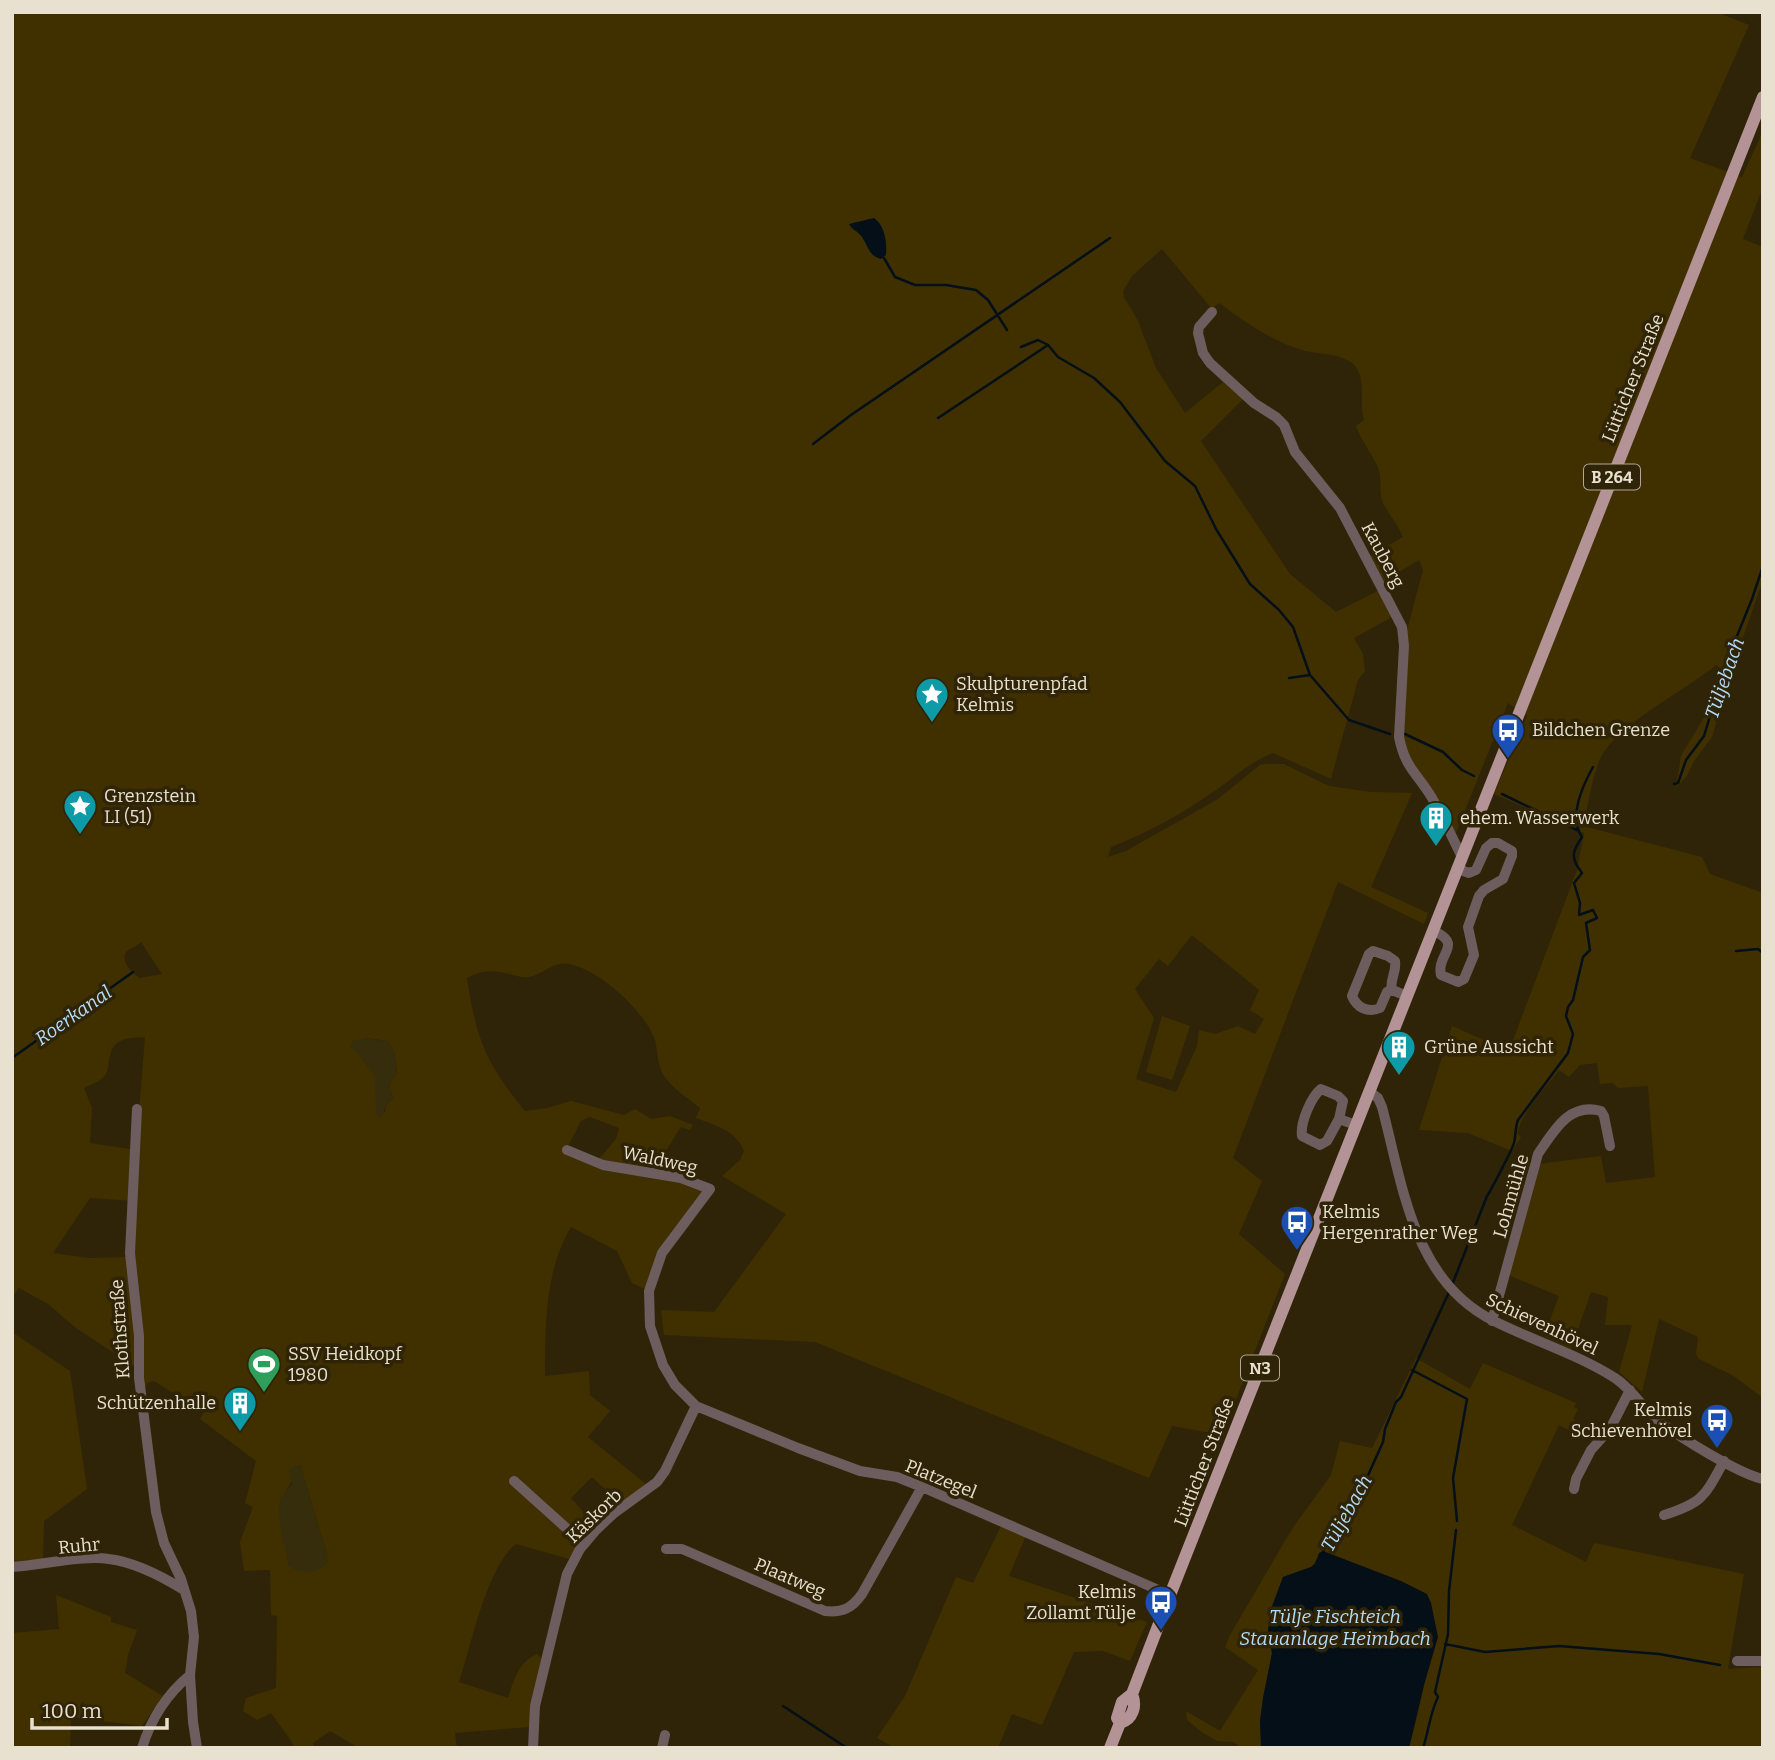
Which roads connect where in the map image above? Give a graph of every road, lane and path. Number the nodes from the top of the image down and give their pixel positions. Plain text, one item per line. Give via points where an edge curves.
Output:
1 (1763, 97) edge
2 (1212, 312) dead end
3 (1460, 863) junction
4 (1434, 931) junction
5 (1392, 990) junction
6 (1407, 996) junction
7 (1369, 1091) junction
8 (137, 1109) dead end
9 (1339, 1119) junction
10 (1356, 1125) junction
11 (1610, 1146) dead end
12 (566, 1150) dead end
13 (1492, 1321) junction
14 (1630, 1390) junction
15 (696, 1406) junction
16 (1724, 1461) junction
17 (1763, 1479) edge
18 (514, 1481) dead end
19 (922, 1487) junction
20 (1574, 1489) dead end
21 (1664, 1515) dead end
22 (584, 1544) junction
23 (666, 1549) dead end
24 (12, 1567) edge
25 (184, 1590) junction
26 (1170, 1595) junction
27 (1737, 1661) dead end
28 (1763, 1661) edge
29 (190, 1675) junction
30 (665, 1735) dead end
31 (142, 1748) edge
32 (197, 1748) edge
33 (533, 1748) edge
34 (662, 1748) edge
35 (1110, 1748) edge

1 - 3 main road, Lütticher Straße / B 264
2 - 3 street, Kauberg via 1198,333 1203,353 1284,425 1301,462 1340,508 1402,627 1402,750 1431,797
3 - 4 main road, Lütticher Straße / N3
3 - 4 street via 1469,873 1476,870 1492,843 1512,851 1503,879 1479,896 1468,927 1474,955 1464,979 1458,982 1441,975 1448,940
4 - 6 main road, Lütticher Straße / N3
5 - 5 street via 1373,1011 1354,1002 1352,996 1373,951 1395,961
5 - 6 street
6 - 7 main road, Lütticher Straße / N3
7 - 10 main road, Lütticher Straße / N3
7 - 13 street, Schievenhövel via 1382,1107 1409,1210 1435,1271 1469,1307
8 - 25 street, Klothstraße via 130,1253 139,1378 156,1512
9 - 9 street via 1343,1101 1321,1089 1315,1094 1302,1136 1320,1145
9 - 10 street
10 - 26 main road, Lütticher Straße / N3
11 - 13 street, Lohmühle via 1604,1116 1588,1108 1572,1112 1538,1154
12 - 15 street, Waldweg via 603,1165 681,1178 710,1189 662,1253 649,1291 650,1326 663,1365
13 - 14 street, Schievenhövel via 1589,1363
14 - 16 street, Schievenhövel via 1660,1422
14 - 20 street via 1610,1429 1591,1450
15 - 19 street, Platzegel via 860,1471
15 - 22 street, Käskorb via 657,1482 613,1514
16 - 17 street, Schievenhövel
16 - 21 street via 1701,1499
18 - 22 street
19 - 23 street, Plaatweg via 862,1594 845,1611 825,1611 682,1549
19 - 26 street, Platzegel
22 - 33 street, Käskorb via 565,1582 535,1706
24 - 25 street, Ruhr via 110,1559
25 - 29 street, Klothstraße via 194,1637
26 - 35 main road, Lütticher Straße / N3 via 1132,1694 1132,1715 1120,1723
27 - 28 street
29 - 31 street via 161,1707
29 - 32 street, Klothstraße
30 - 34 street

